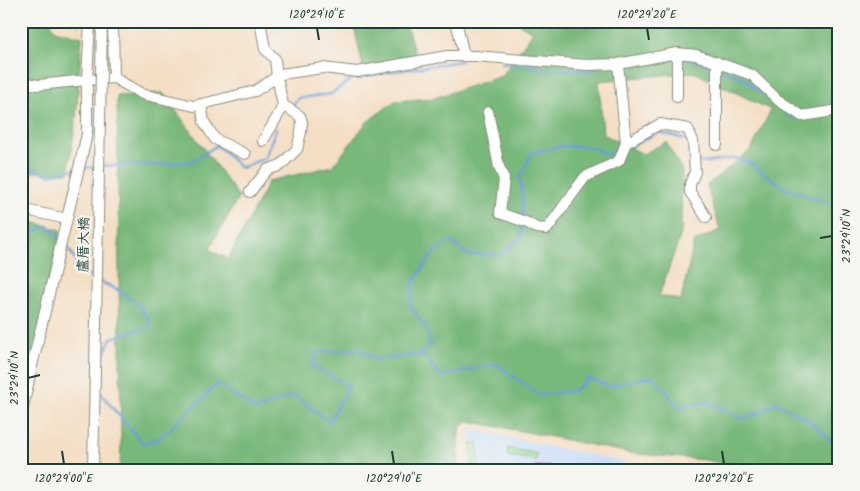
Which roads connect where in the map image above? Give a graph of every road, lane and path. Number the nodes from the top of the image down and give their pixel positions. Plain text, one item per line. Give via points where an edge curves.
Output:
1 (54, 21) edge
2 (90, 21) edge
3 (102, 21) edge
4 (113, 21) edge
5 (260, 21) edge
6 (454, 21) edge
7 (90, 34) junction
8 (464, 56) junction
9 (677, 58) junction
10 (618, 66) junction
11 (717, 67) junction
12 (277, 77) junction
13 (114, 78) junction
14 (88, 80) junction
15 (21, 82) edge
16 (678, 98) dead end
17 (201, 104) junction
18 (288, 108) junction
19 (839, 110) edge
20 (488, 112) dead end
21 (263, 141) dead end
22 (717, 145) dead end
23 (624, 148) junction
24 (245, 154) dead end
25 (250, 192) dead end
26 (21, 209) edge
27 (706, 217) dead end
28 (67, 219) junction
29 (21, 417) edge
30 (93, 470) edge

1 - 7 path
2 - 7 street
3 - 30 street, 盧厝大橋, bridge
4 - 13 street
5 - 12 street via 265,49 275,58
6 - 8 street
7 - 14 street
8 - 10 street
8 - 12 street via 447,56 357,72 323,68
9 - 10 street
9 - 11 street via 696,54
9 - 16 street
10 - 23 street
11 - 19 street via 752,75 778,100 802,116
11 - 22 street
12 - 17 street via 255,91
12 - 18 street
13 - 14 street
13 - 17 street via 142,94 194,106
14 - 15 street via 38,85
14 - 28 street via 87,134
17 - 24 street via 204,122 215,139
18 - 21 street via 280,112
18 - 25 street via 300,116 302,122 297,149 281,165 267,170
20 - 23 street via 504,179 500,213 536,228 547,229 585,177 619,161
23 - 27 street via 660,124 688,129 693,141 695,172 690,192
26 - 28 street
28 - 29 street

